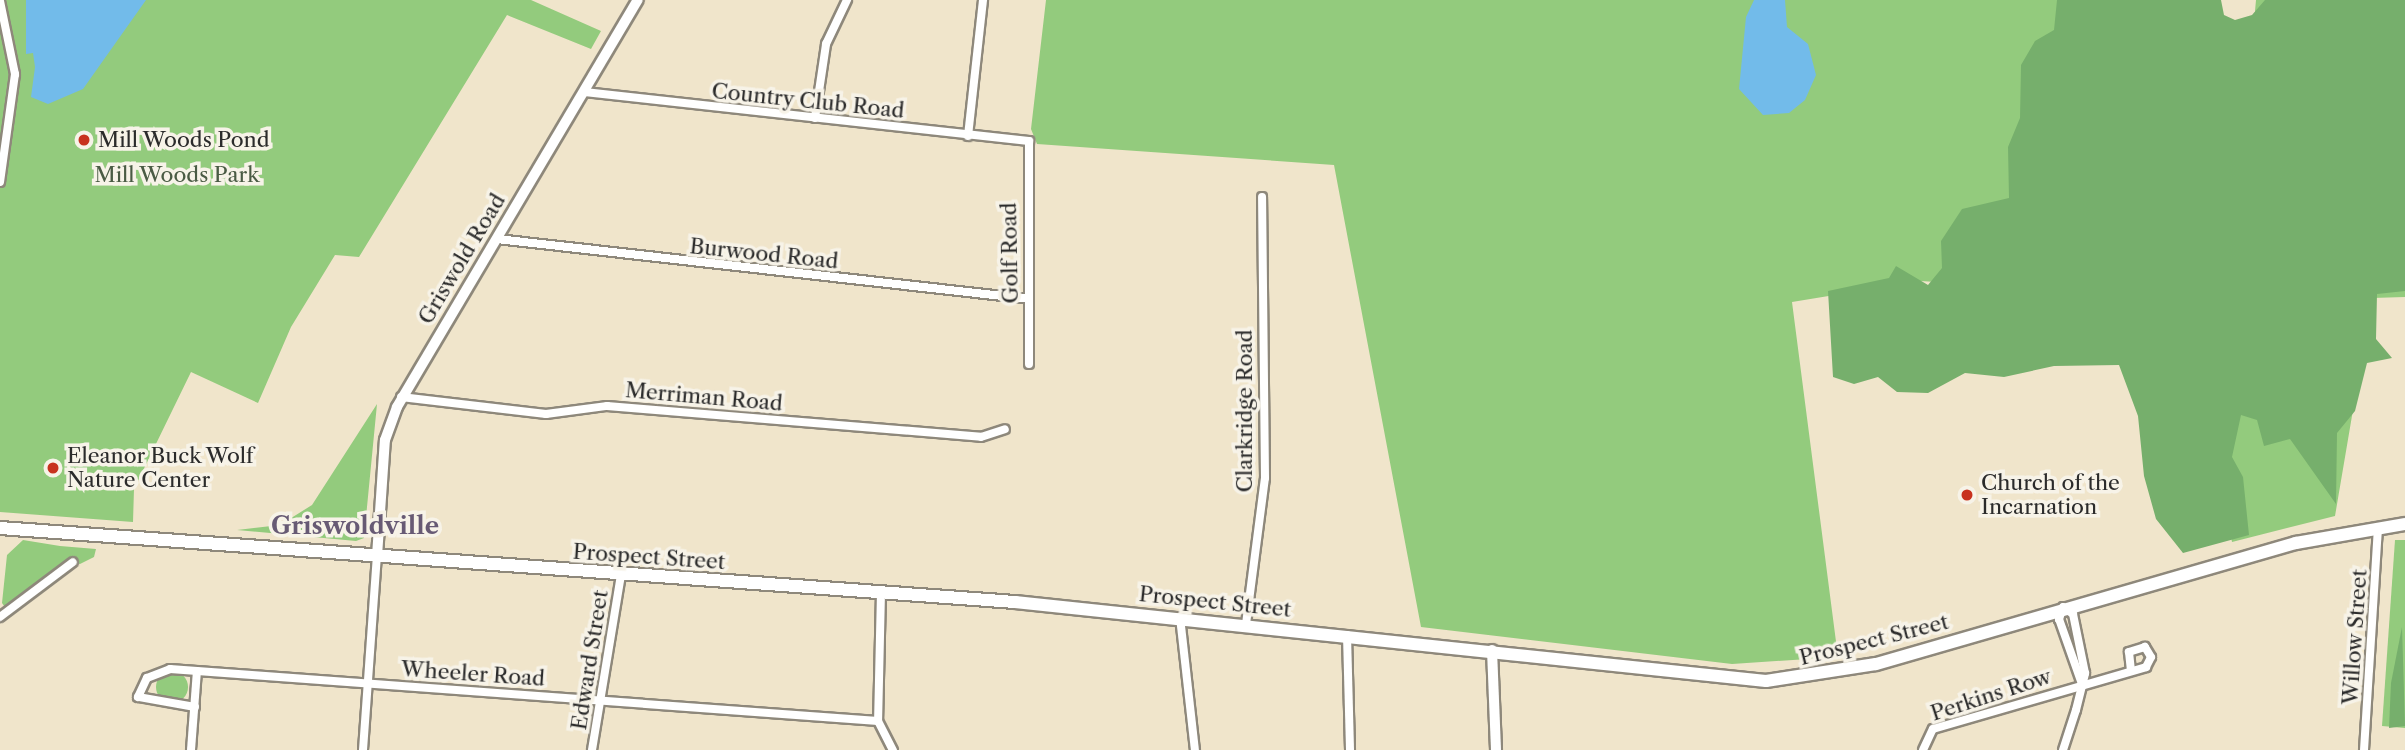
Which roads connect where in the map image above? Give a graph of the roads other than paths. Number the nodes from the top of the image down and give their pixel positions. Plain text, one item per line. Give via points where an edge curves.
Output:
1 (638, 0) edge
2 (847, 0) edge
3 (984, 0) edge
4 (0, 1) edge
5 (584, 92) junction
6 (815, 118) junction
7 (968, 136) junction
8 (1029, 141) joint
9 (0, 182) edge
10 (1262, 197) dead end
11 (496, 239) junction
12 (1029, 299) junction
13 (1029, 364) dead end
14 (401, 397) junction
15 (1004, 429) dead end
16 (2405, 524) edge
17 (2378, 527) junction
18 (0, 528) edge
19 (377, 556) junction
20 (73, 562) dead end
21 (621, 574) junction
22 (881, 592) junction
23 (2063, 607) junction
24 (0, 617) edge
25 (1180, 617) junction
26 (1246, 624) junction
27 (1347, 635) junction
28 (1492, 650) junction
29 (197, 671) junction
30 (2131, 671) dead end
31 (368, 684) junction
32 (2082, 684) junction
33 (604, 701) junction
34 (195, 707) junction
35 (878, 721) junction
36 (191, 750) edge
37 (363, 750) edge
38 (592, 750) edge
39 (892, 750) edge
40 (1195, 750) edge
41 (1350, 750) edge
42 (1496, 750) edge
43 (1923, 750) edge
44 (2063, 750) edge
45 (2364, 750) edge

1 - 5 street, Griswold Road
2 - 6 street via 826,44
3 - 7 street
4 - 9 street via 15,74
5 - 6 street, Country Club Road
5 - 11 street, Griswold Road
6 - 7 street, Country Club Road
7 - 8 street, Country Club Road
8 - 12 street, Golf Road
10 - 26 street, Clarkridge Road via 1265,478
11 - 12 street, Burwood Road
11 - 14 street, Griswold Road
12 - 13 street, Golf Road
14 - 15 street, Merriman Road via 546,414 607,406 981,437
14 - 19 street, Griswold Road via 385,440
16 - 17 main road, Prospect Street
17 - 23 main road, Prospect Street
17 - 45 street, Willow Street
18 - 19 main road, Prospect Street
19 - 21 main road, Prospect Street
19 - 31 street
20 - 24 street
21 - 22 main road, Prospect Street
21 - 33 street, Edward Street
22 - 25 main road, Prospect Street
22 - 35 street
23 - 28 main road, Prospect Street via 1876,664 1778,681
23 - 32 street via 2059,619
23 - 32 street via 2073,614 2081,643
25 - 26 main road, Prospect Street
25 - 40 street
26 - 27 main road, Prospect Street
27 - 28 main road, Prospect Street
27 - 41 street
28 - 42 street
29 - 31 street, Wheeler Road
29 - 34 street
29 - 34 street, Wheeler Road via 153,673 138,697
30 - 32 street, Perkins Row
31 - 33 street, Wheeler Road
31 - 37 street
32 - 43 street, Perkins Row via 1933,729
32 - 44 street
33 - 35 street, Wheeler Road
33 - 38 street, Edward Street
34 - 36 street
35 - 39 street

